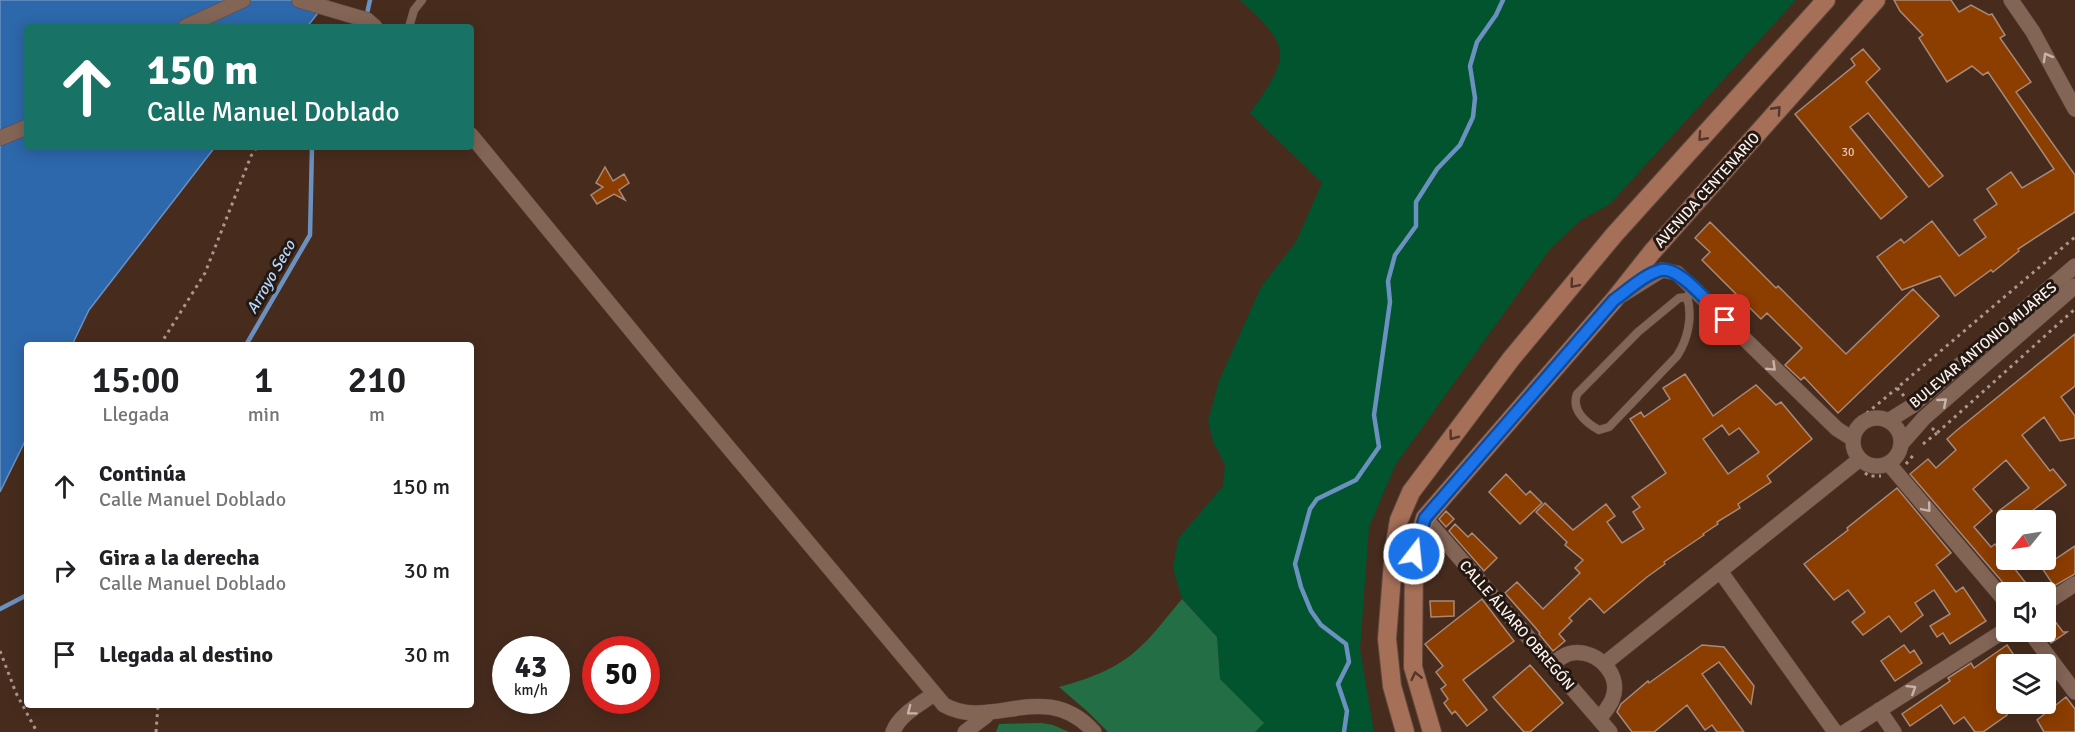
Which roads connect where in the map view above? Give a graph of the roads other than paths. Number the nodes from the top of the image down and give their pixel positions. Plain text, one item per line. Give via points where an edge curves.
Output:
1 (243, 0) edge
2 (300, 0) edge
3 (422, 0) edge
4 (1826, 0) edge
5 (1876, 0) edge
6 (2011, 0) edge
7 (191, 24) edge
8 (372, 24) edge
9 (410, 24) edge
10 (2075, 109) edge
11 (24, 128) edge
12 (0, 138) edge
13 (474, 139) edge
14 (2075, 266) edge
15 (2075, 286) edge
16 (1690, 292) junction
17 (1614, 300) junction
18 (1888, 421) junction
19 (1848, 436) junction
20 (1902, 443) junction
21 (1857, 462) junction
22 (1892, 467) junction
23 (1425, 518) junction
24 (1720, 571) junction
25 (2075, 584) edge
26 (1996, 590) edge
27 (2056, 596) edge
28 (1996, 636) edge
29 (2038, 642) edge
30 (1552, 664) junction
31 (1605, 664) junction
32 (2075, 692) edge
33 (934, 694) junction
34 (1879, 710) junction
35 (986, 716) junction
36 (1599, 719) junction
37 (893, 732) edge
38 (965, 732) edge
39 (1094, 732) edge
40 (1405, 732) edge
41 (1432, 732) edge
42 (1610, 732) edge
43 (1835, 732) edge
44 (1845, 732) edge
45 (1894, 732) edge

1 - 7 street
2 - 8 street
3 - 9 lane
4 -> 40 main road via 1614,236 1511,359 1411,492 1399,520 1394,549 1387,639 1392,686
17 -> 5 main road, AVENIDA CENTENARIO
10 -> 6 street
11 - 12 street
13 - 33 street
14 - 18 street, BULEVAR ANTONIO MIJARES via 1912,406
20 -> 15 street, BULEVAR ANTONIO MIJARES via 1924,418
16 - 16 lane via 1688,332 1677,356 1609,427 1599,430 1587,423 1576,406 1577,394 1638,332
16 - 17 street via 1677,273 1662,270
16 -> 19 street
17 - 23 main road, AVENIDA CENTENARIO
18 - 19 street via 1873,418
18 - 20 street via 1898,430
19 - 21 street
20 - 22 street
21 - 22 street
21 - 24 street
22 -> 26 street
23 - 30 street, CALLE ÁLVARO OBREGÓN
41 -> 23 main road, AVENIDA CENTENARIO via 1413,667 1414,554
24 - 31 street
24 - 43 street
25 - 27 street
34 -> 28 street
29 - 32 street
30 - 31 street via 1570,653 1582,653
30 - 36 street, CALLE ÁLVARO OBREGÓN
31 - 36 street via 1613,680 1613,698
33 - 35 street via 962,715
33 -> 37 street via 899,721
34 - 44 street
34 - 45 street
35 - 38 street
35 - 39 street via 1048,707 1071,713
36 - 42 street, CALLE ÁLVARO OBREGÓN

